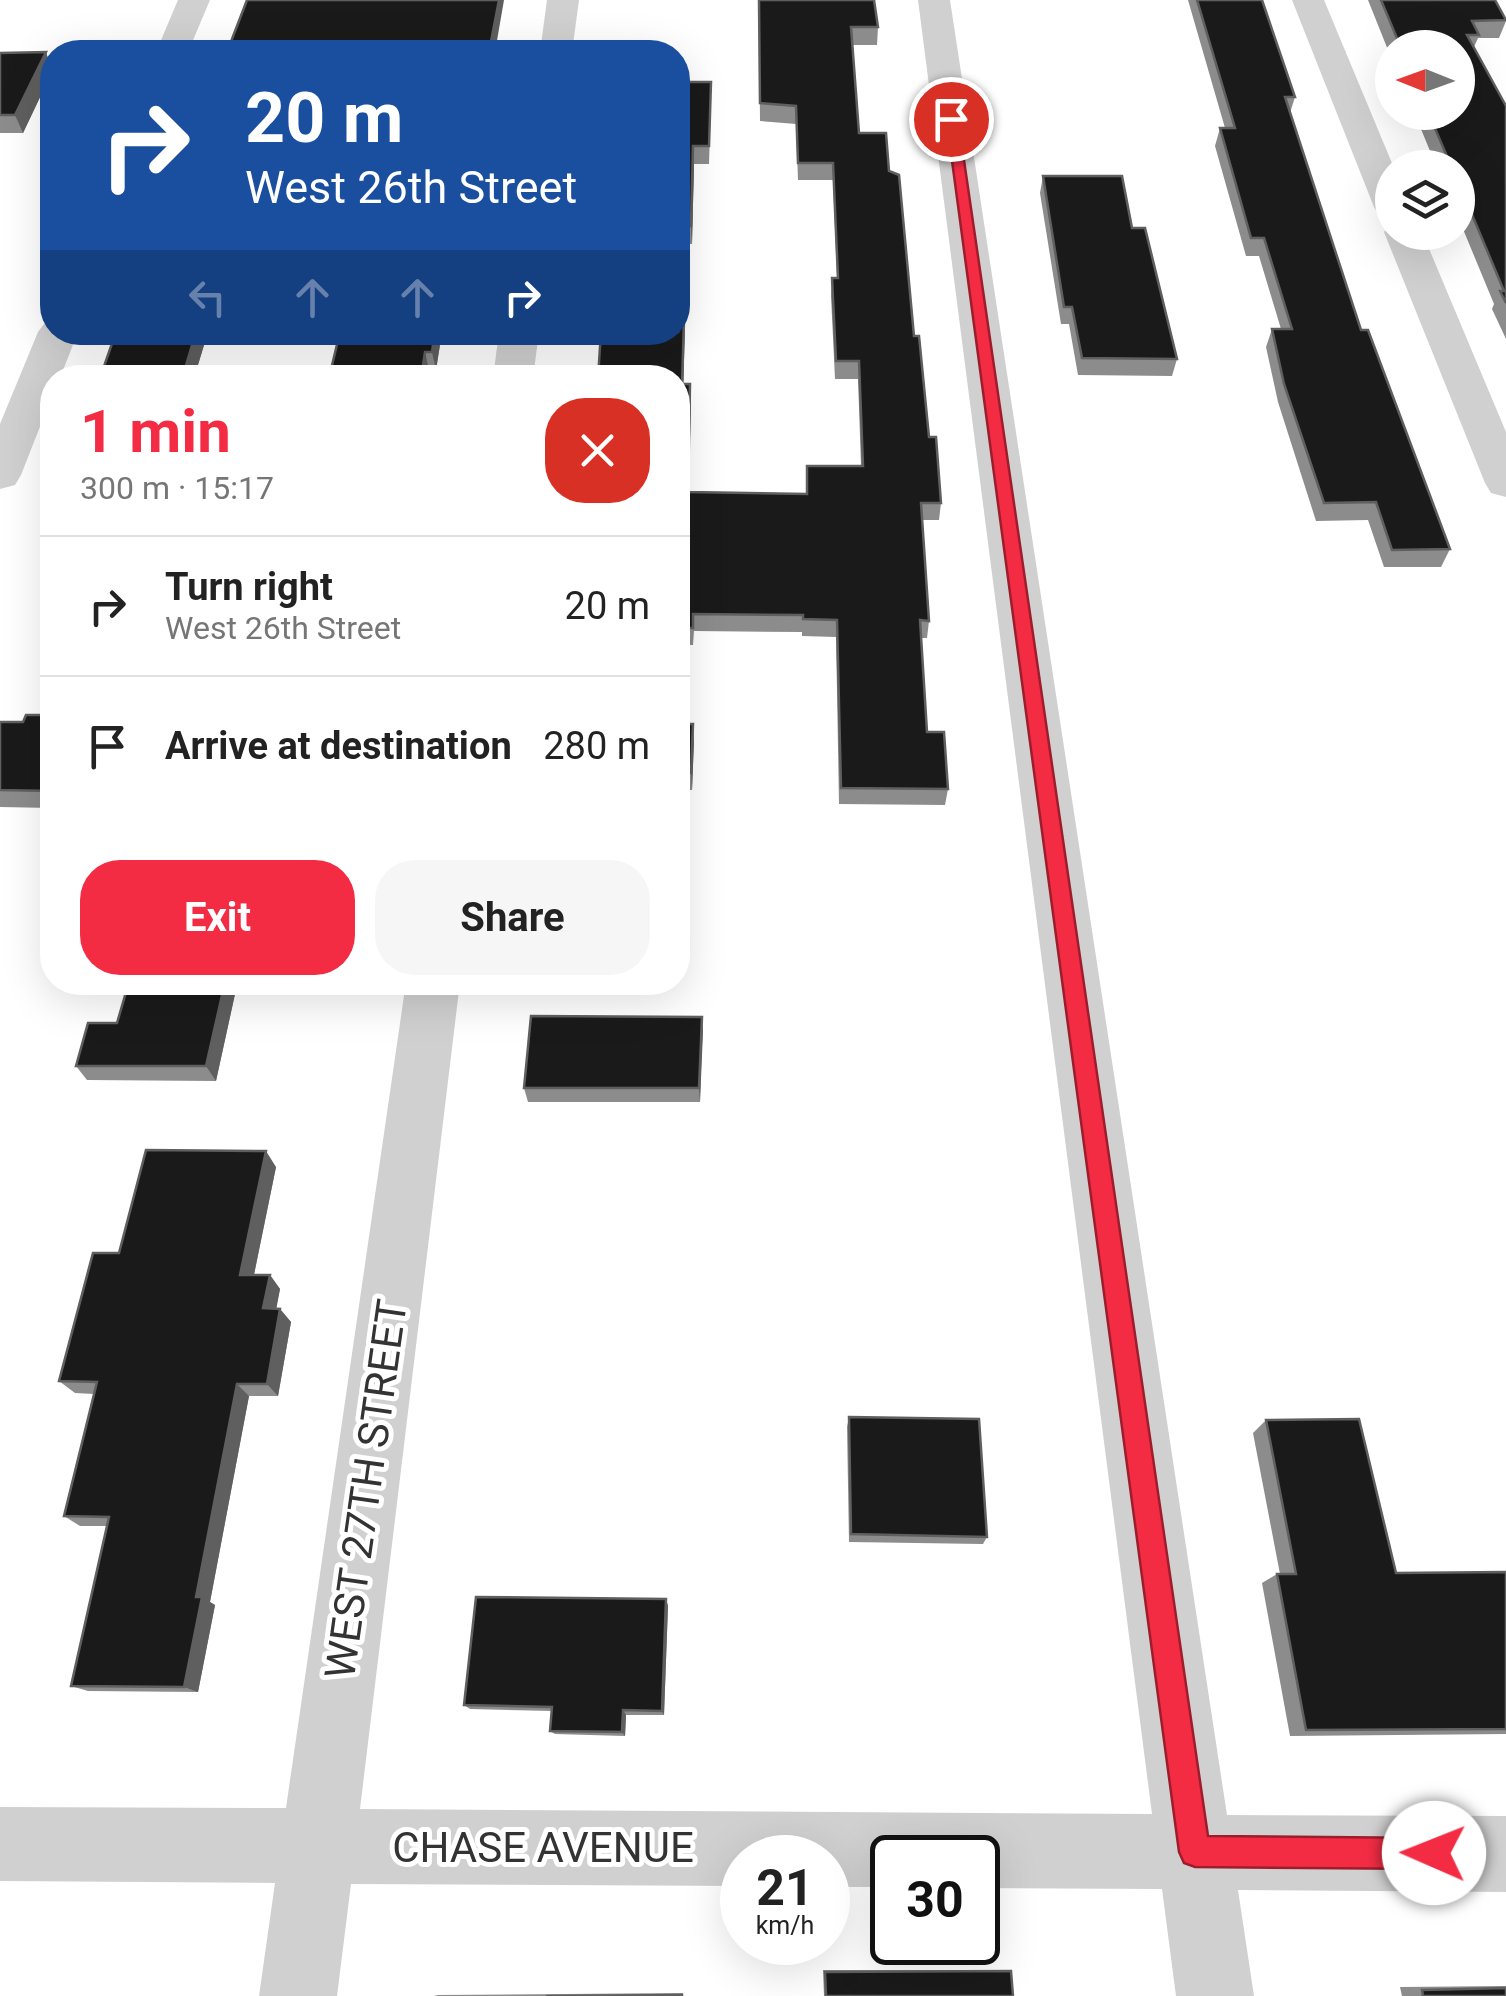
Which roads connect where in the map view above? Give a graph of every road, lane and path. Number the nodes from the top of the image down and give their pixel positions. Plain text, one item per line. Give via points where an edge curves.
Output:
1 (194, 0) edge
2 (563, 0) edge
3 (934, 0) edge
4 (1308, 0) edge
5 (177, 40) edge
6 (558, 40) edge
7 (1375, 164) edge
8 (1410, 250) edge
9 (40, 376) edge
10 (0, 475) edge
11 (1506, 482) edge
12 (431, 995) edge
13 (0, 1844) edge
14 (318, 1846) junction
15 (1195, 1852) junction
16 (1506, 1854) edge
17 (298, 1996) edge
18 (1215, 1996) edge

1 - 5 street
2 - 6 street
3 - 15 street
4 - 7 street
8 - 11 street
9 - 10 street
12 - 14 street, WEST 27TH STREET
13 - 14 street, CHASE AVENUE
14 - 15 street, CHASE AVENUE
14 - 17 street, WEST 27TH STREET
15 - 16 street, CHASE AVENUE
15 - 18 street

